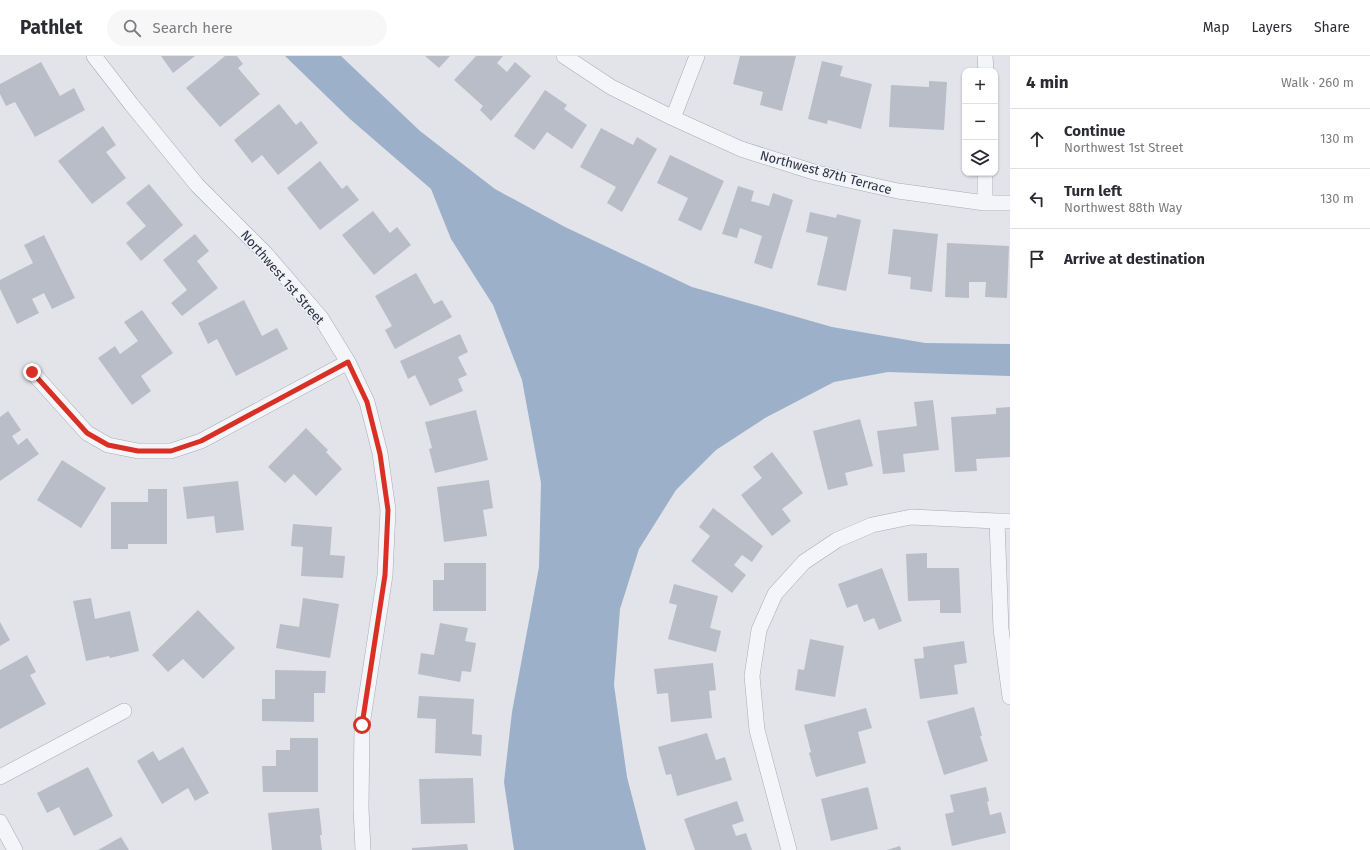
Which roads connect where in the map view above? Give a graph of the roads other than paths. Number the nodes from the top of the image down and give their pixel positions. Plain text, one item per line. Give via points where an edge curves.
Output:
1 (94, 56) edge
2 (564, 56) edge
3 (696, 56) edge
4 (985, 56) edge
5 (986, 68) edge
6 (673, 118) junction
7 (985, 176) edge
8 (985, 203) junction
9 (1010, 203) edge
10 (348, 362) junction
11 (32, 372) dead end
12 (1004, 521) edge
13 (1010, 697) edge
14 (124, 711) dead end
15 (0, 777) edge
16 (0, 822) edge
17 (16, 850) edge
18 (363, 850) edge
19 (789, 850) edge

1 - 10 street, Northwest 1st Street via 197,185 265,253 321,318
2 - 6 street, Northwest 87th Terrace via 611,87
3 - 6 street
4 - 5 street
6 - 8 street, Northwest 87th Terrace via 741,149 817,173 898,191
7 - 8 street
8 - 9 street, Northwest 87th Terrace
10 - 11 street via 201,441 171,451 138,451 108,445 87,433
10 - 18 street, Northwest 1st Street via 367,402 380,454 388,510 385,575 362,725
12 - 13 street via 1001,629
12 - 19 street via 911,517 872,525 837,540 804,562 776,594 759,630 752,676 757,730
14 - 15 street
16 - 17 street

